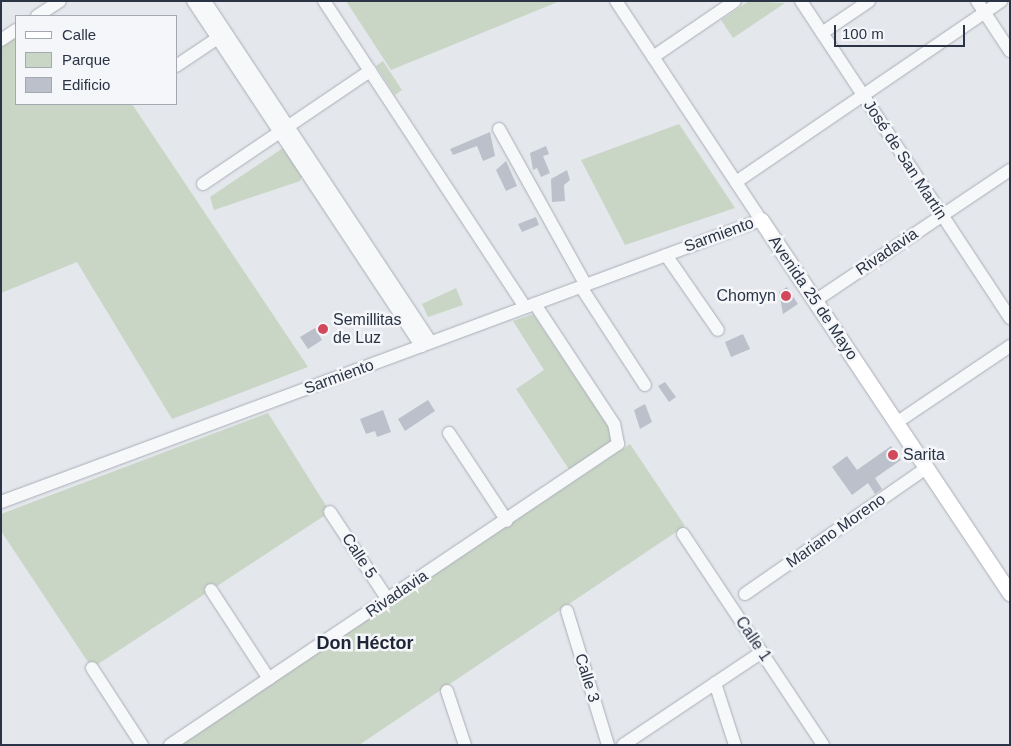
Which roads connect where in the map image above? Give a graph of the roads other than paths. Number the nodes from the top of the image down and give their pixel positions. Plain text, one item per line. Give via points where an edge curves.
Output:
1 (60, 1) edge
2 (193, 1) edge
3 (205, 1) edge
4 (324, 1) edge
5 (616, 1) edge
6 (735, 1) edge
7 (801, 1) edge
8 (868, 1) edge
9 (977, 1) edge
10 (1001, 1) edge
11 (985, 12) junction
12 (39, 15) edge
13 (15, 31) edge
14 (822, 33) junction
15 (222, 36) junction
16 (1, 40) edge
17 (1010, 51) edge
18 (653, 57) junction
19 (178, 65) edge
20 (370, 71) junction
21 (862, 95) junction
22 (285, 129) junction
23 (499, 129) dead end
24 (1010, 170) edge
25 (736, 182) junction
26 (203, 184) dead end
27 (942, 215) junction
28 (761, 220) junction
29 (666, 255) junction
30 (584, 286) junction
31 (815, 300) junction
32 (530, 306) junction
33 (1010, 318) edge
34 (718, 330) dead end
35 (426, 344) junction
36 (1010, 346) edge
37 (645, 385) dead end
38 (896, 423) junction
39 (449, 433) dead end
40 (926, 468) junction
41 (1, 502) edge
42 (330, 512) dead end
43 (507, 521) junction
44 (683, 534) dead end
45 (210, 590) dead end
46 (745, 594) dead end
47 (1010, 594) edge
48 (388, 600) junction
49 (567, 612) dead end
50 (762, 652) junction
51 (92, 668) dead end
52 (269, 679) junction
53 (715, 683) junction
54 (448, 691) dead end
55 (142, 745) edge
56 (170, 745) edge
57 (465, 745) edge
58 (608, 745) edge
59 (622, 745) edge
60 (736, 745) edge
61 (823, 745) edge

1 - 12 street
2 - 15 street
3 - 15 street
4 - 20 street
5 - 18 street, Avenida 25 de Mayo
6 - 18 street
7 - 14 street, José de San Martín
8 - 14 street
9 - 11 street
10 - 11 street
11 - 17 street
11 - 21 street
13 - 16 street
14 - 21 street, José de San Martín
15 - 19 street
15 - 22 street
18 - 25 street, Avenida 25 de Mayo
20 - 22 street
20 - 32 street
21 - 25 street
21 - 27 street, José de San Martín
22 - 26 street
22 - 35 street
23 - 30 street
24 - 27 street, Rivadavia
25 - 28 street, Avenida 25 de Mayo
27 - 31 street, Rivadavia
27 - 33 street, José de San Martín
28 - 29 street, Sarmiento
28 - 31 main road, Avenida 25 de Mayo
29 - 30 street, Sarmiento
29 - 34 street
30 - 32 street, Sarmiento
30 - 37 street
31 - 38 main road, Avenida 25 de Mayo
32 - 35 street, Sarmiento
32 - 43 street, Rivadavia via 620,438 612,449
35 - 41 street, Sarmiento
36 - 38 street
38 - 40 main road, Avenida 25 de Mayo
39 - 43 street
40 - 46 street, Mariano Moreno
40 - 47 main road, Avenida 25 de Mayo
42 - 48 street, Calle 5
43 - 48 street, Rivadavia
44 - 50 street, Calle 1
45 - 52 street
48 - 52 street, Rivadavia
49 - 58 street, Calle 3
50 - 53 street
50 - 61 street, Calle 1
51 - 55 street
52 - 56 street, Rivadavia
53 - 59 street
53 - 60 street
54 - 57 street

